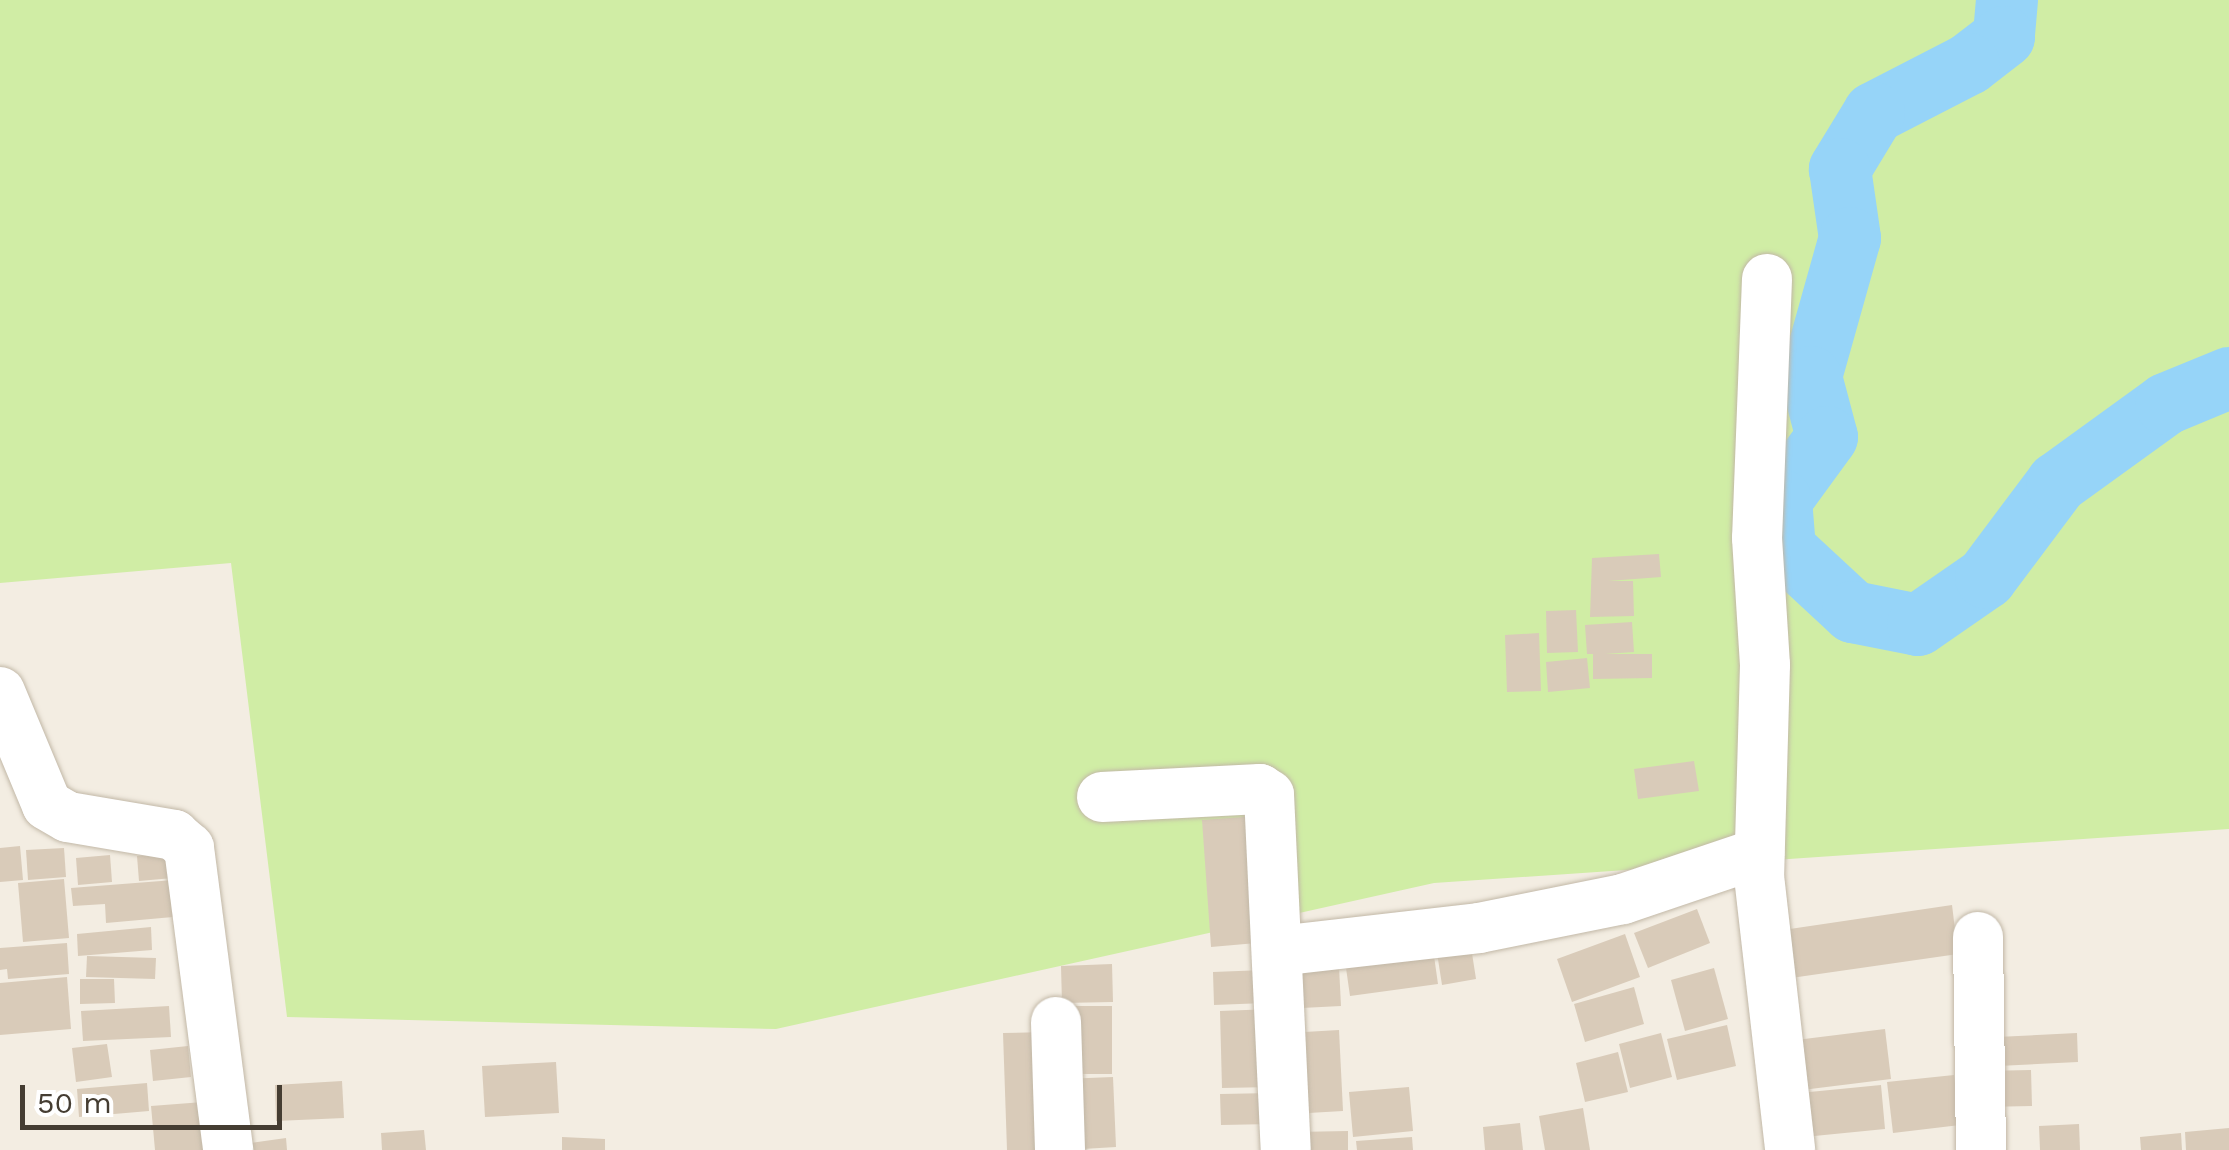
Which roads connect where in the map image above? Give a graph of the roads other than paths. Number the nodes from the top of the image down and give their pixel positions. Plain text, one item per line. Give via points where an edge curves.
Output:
1 (1767, 279) dead end
2 (0, 692) edge
3 (1102, 797) dead end
4 (1760, 853) junction
5 (1978, 937) dead end
6 (1278, 951) junction
7 (1056, 1022) dead end
8 (228, 1150) edge
9 (1060, 1150) edge
10 (1286, 1150) edge
11 (1790, 1150) edge
12 (1981, 1150) edge

1 - 4 street via 1758,538 1765,666
2 - 8 street via 47,806 68,817 174,835 189,848
3 - 6 street via 1266,791
4 - 6 street via 1605,903 1478,928
4 - 11 street
5 - 12 street
6 - 10 street
7 - 9 street

